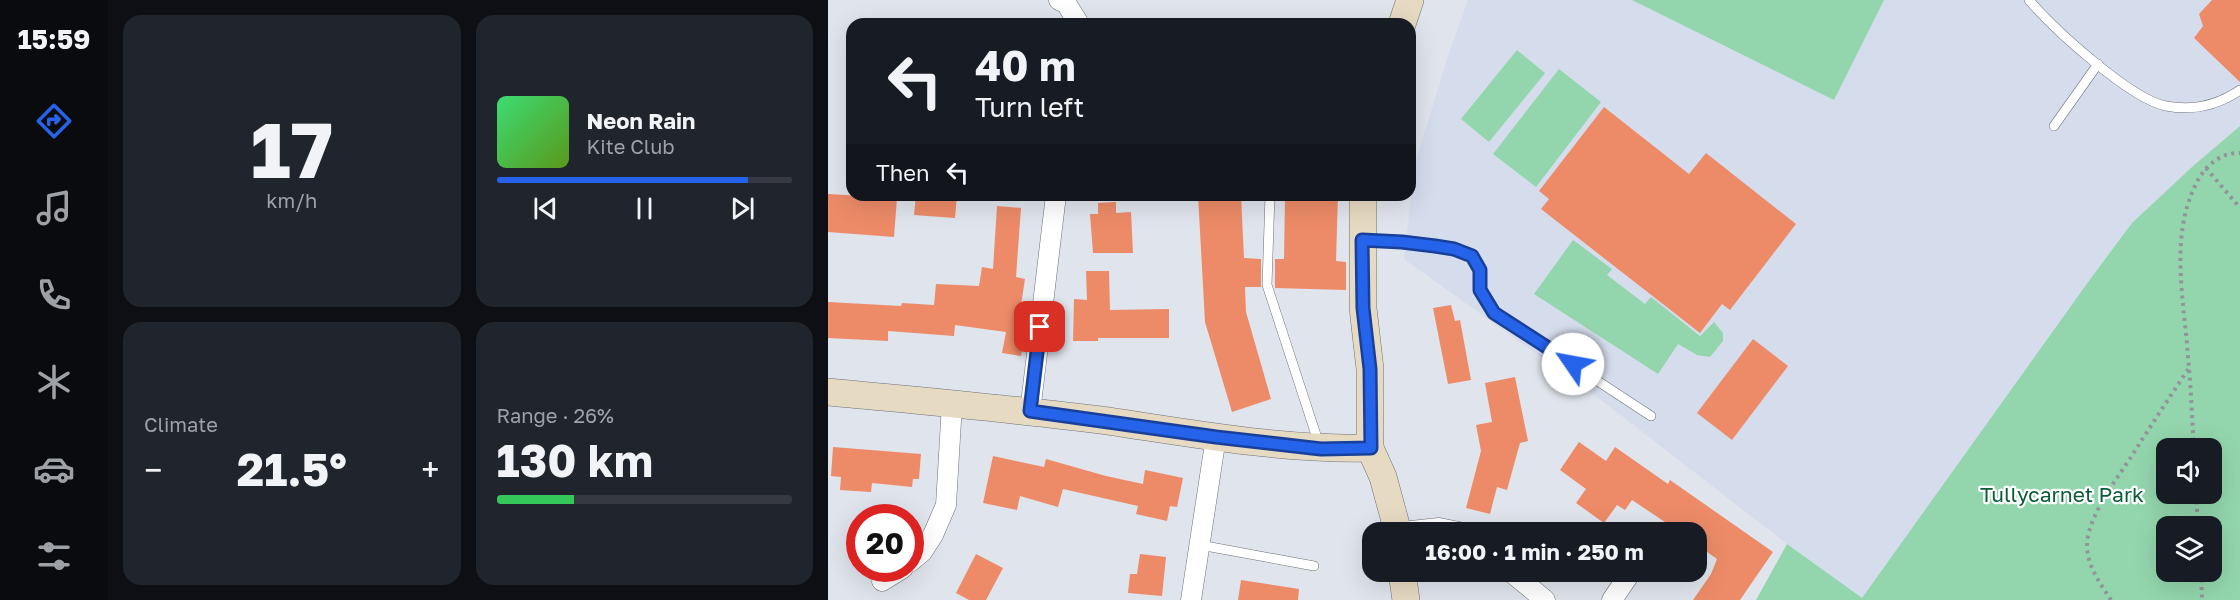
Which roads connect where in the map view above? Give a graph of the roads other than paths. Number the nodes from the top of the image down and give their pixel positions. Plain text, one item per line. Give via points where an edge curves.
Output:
1 (1059, 0) edge
2 (1410, 0) edge
3 (2029, 0) edge
4 (1075, 18) edge
5 (1404, 18) edge
6 (2098, 64) junction
7 (2240, 90) edge
8 (2054, 126) dead end
9 (1055, 201) edge
10 (1270, 201) edge
11 (1363, 201) edge
12 (1362, 240) junction
13 (828, 392) edge
14 (952, 404) junction
15 (1030, 411) junction
16 (1651, 416) dead end
17 (1216, 437) junction
18 (1371, 448) junction
19 (1321, 449) junction
20 (1395, 522) edge
21 (1200, 545) junction
22 (924, 549) edge
23 (1314, 566) dead end
24 (1403, 582) edge
25 (1523, 582) edge
26 (1624, 582) edge
27 (1191, 600) edge
28 (1406, 600) edge
29 (1545, 600) edge
30 (1611, 600) edge

1 - 4 street via 1066,3
2 - 5 street
3 - 6 lane
6 - 7 lane via 2139,94 2164,106 2206,106
6 - 8 lane
9 - 15 street
10 - 19 lane via 1267,285
11 - 12 street
12 - 16 lane via 1435,246 1472,256 1480,270 1480,290 1494,313
12 - 18 street
13 - 14 street
14 - 15 street
14 - 22 street via 946,505
15 - 17 street
17 - 19 street
17 - 21 street
18 - 19 street
18 - 20 street
21 - 23 lane
21 - 27 street
24 - 28 street
25 - 29 street
26 - 30 street

